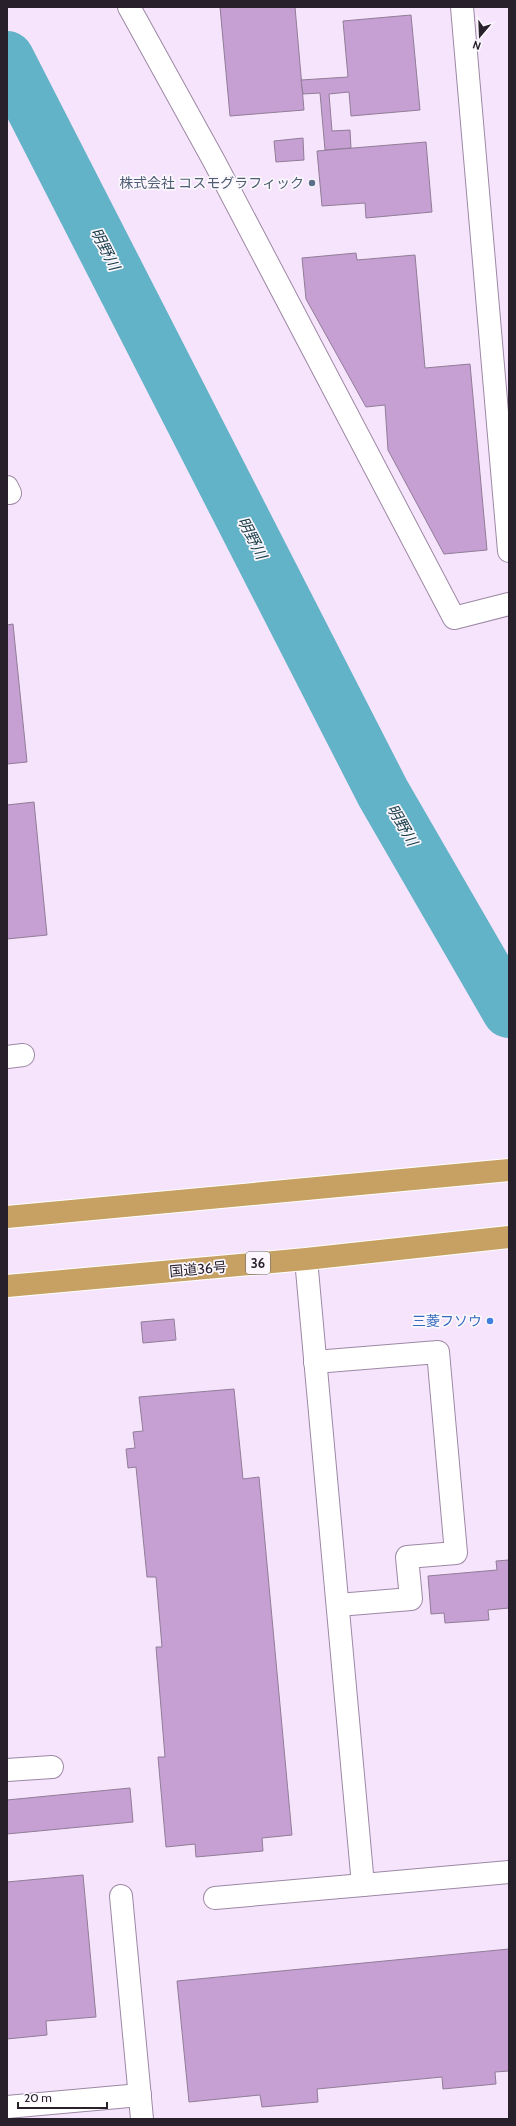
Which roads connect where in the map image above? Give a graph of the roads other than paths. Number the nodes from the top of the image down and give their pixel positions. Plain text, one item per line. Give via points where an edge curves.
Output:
1 (128, 7) edge
2 (462, 7) edge
3 (7, 487) edge
4 (7, 493) edge
5 (509, 551) edge
6 (509, 604) edge
7 (509, 1170) edge
8 (7, 1217) edge
9 (509, 1237) edge
10 (306, 1259) junction
11 (7, 1286) edge
12 (315, 1362) junction
13 (338, 1605) junction
14 (52, 1767) dead end
15 (7, 1770) edge
16 (509, 1872) edge
17 (363, 1885) junction
18 (121, 1896) dead end
19 (215, 1898) dead end
20 (140, 2095) junction
21 (7, 2107) edge
22 (142, 2119) edge

1 - 6 street via 214,161 454,618
2 - 5 street
3 - 4 street via 10,492
7 - 8 highway
9 - 10 highway, 国道36号 / 36
10 - 11 highway, 国道36号 / 36
10 - 12 street
12 - 13 street
12 - 13 street via 438,1352 456,1553 407,1557 411,1599
13 - 17 street
14 - 15 street
16 - 17 street
17 - 19 street
18 - 20 street
20 - 21 street
20 - 22 street

